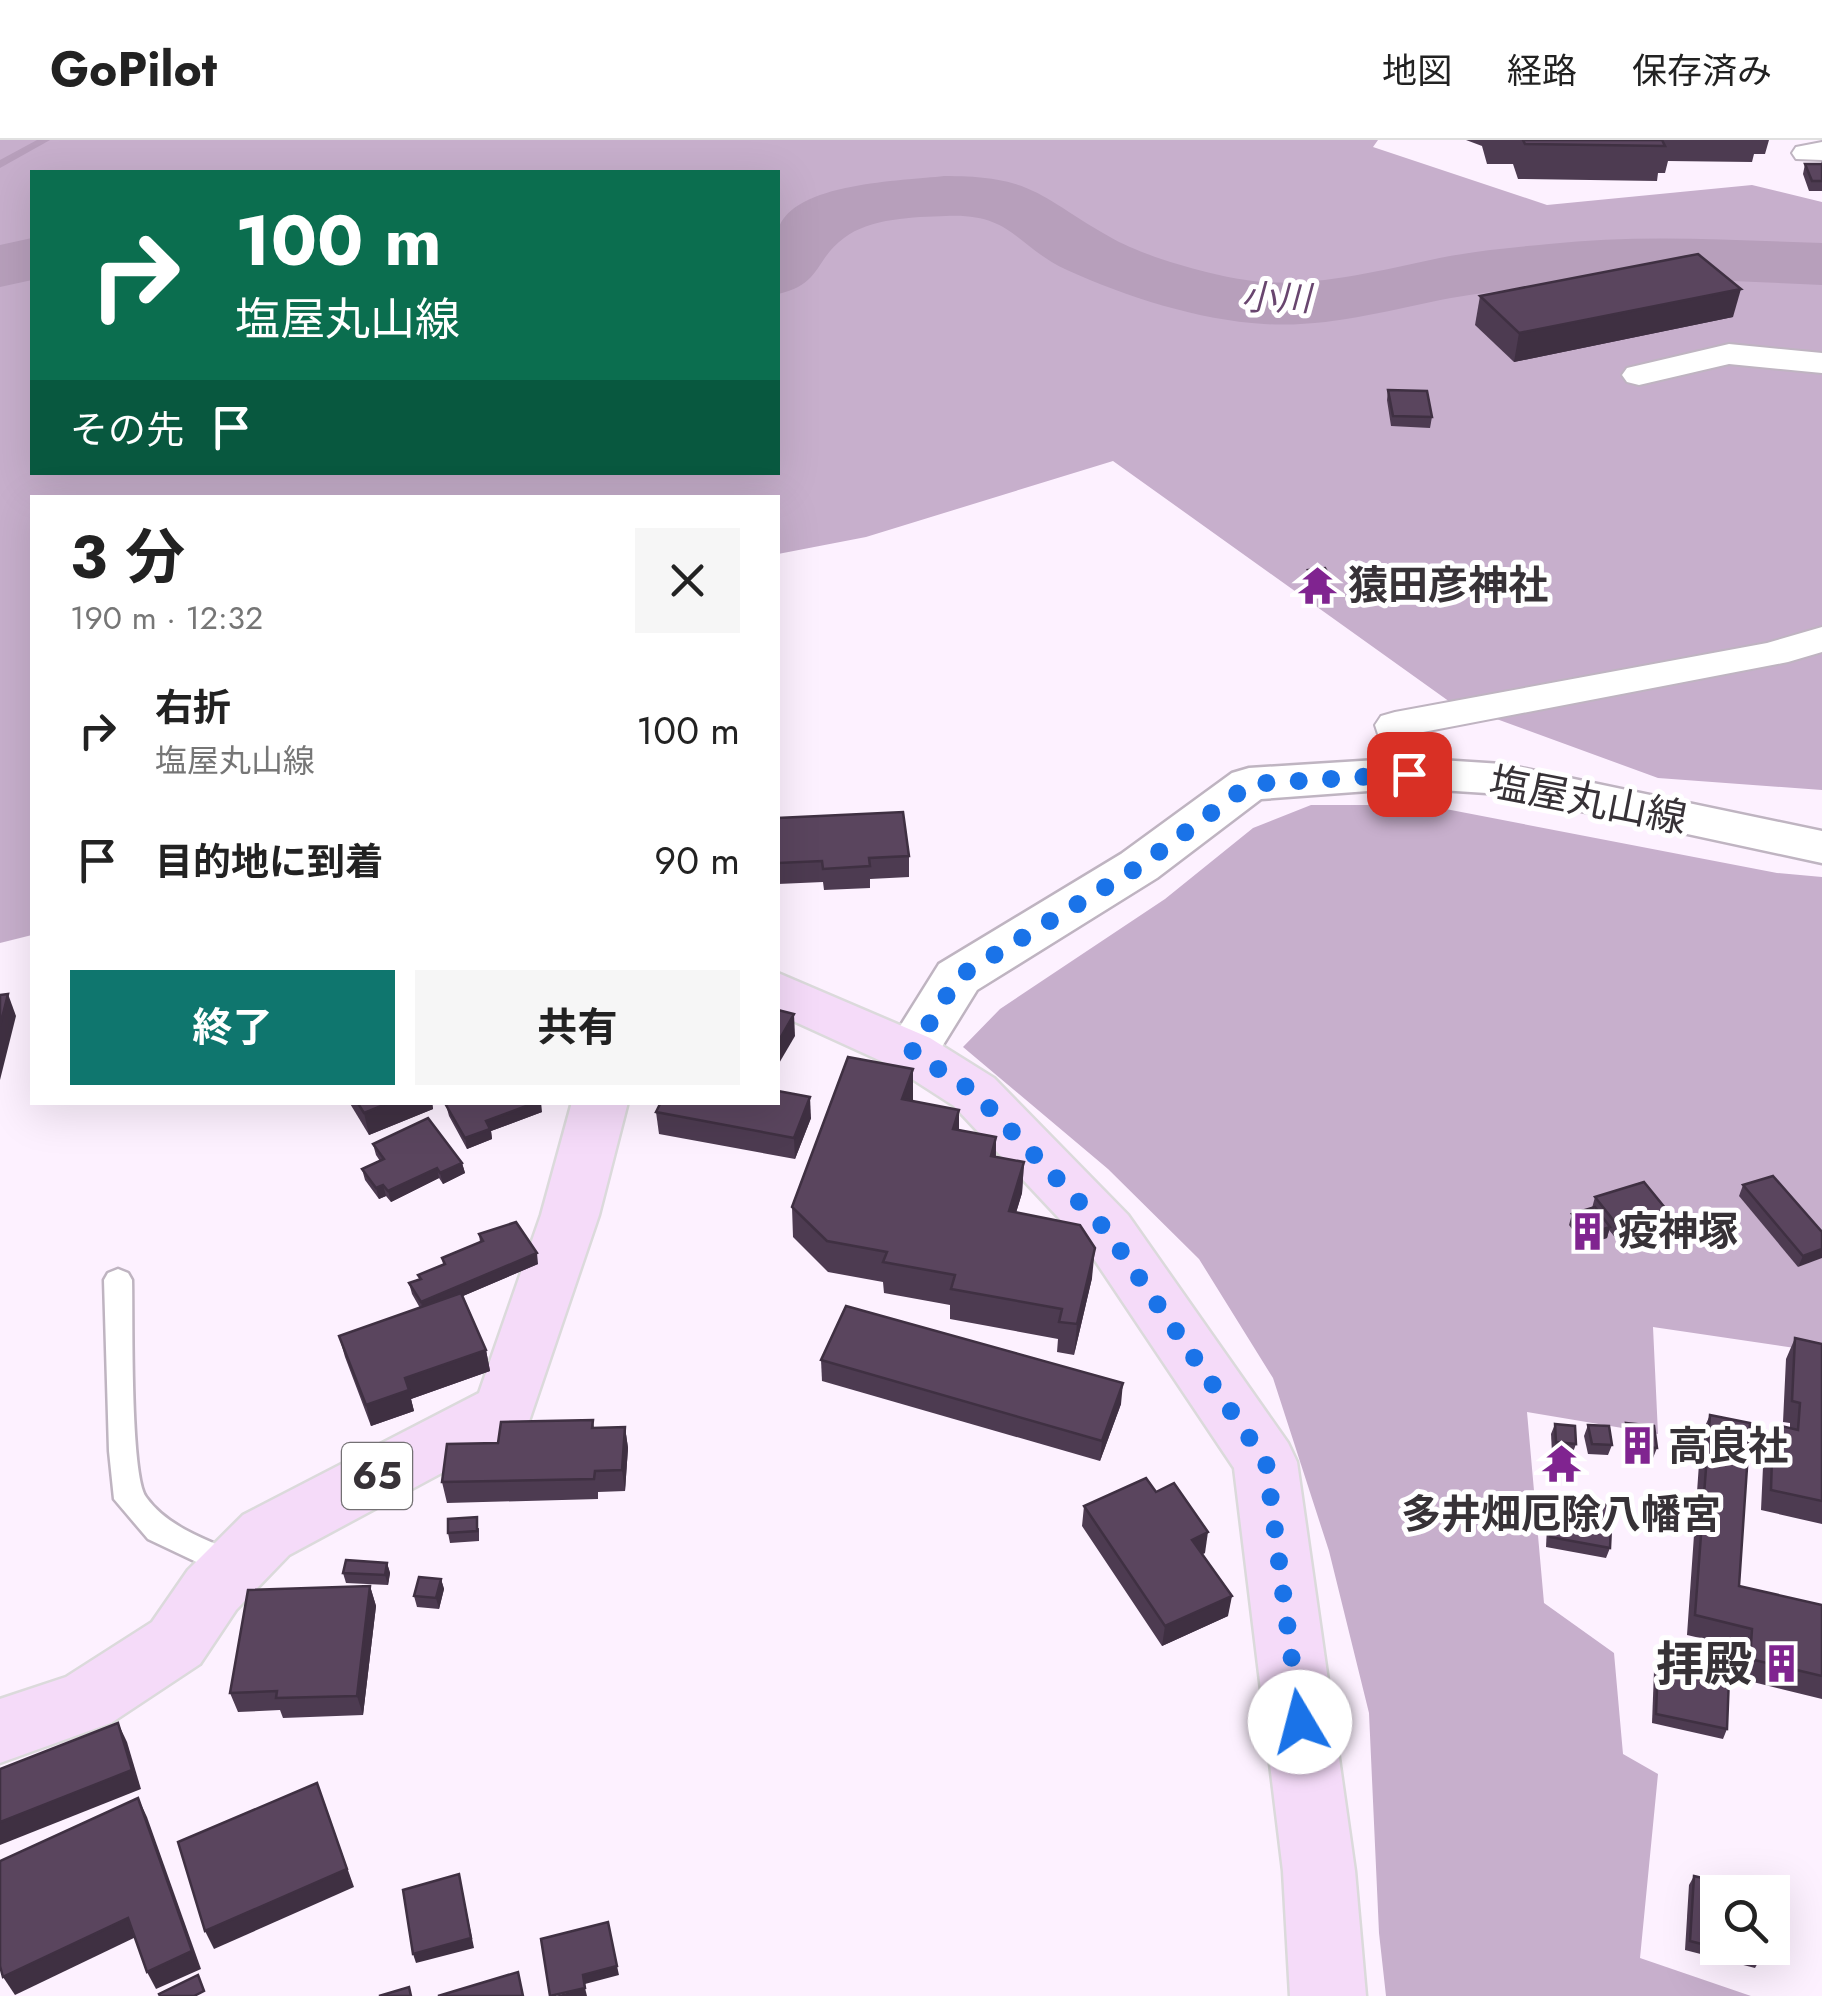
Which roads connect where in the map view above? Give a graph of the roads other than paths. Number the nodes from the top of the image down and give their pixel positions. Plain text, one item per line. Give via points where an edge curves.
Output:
1 (1822, 364) edge
2 (1639, 375) dead end
3 (1822, 639) edge
4 (1409, 774) junction
5 (1822, 848) edge
6 (780, 993) edge
7 (912, 1052) junction
8 (599, 1105) edge
9 (118, 1280) dead end
10 (235, 1566) junction
11 (0, 1730) edge
12 (1328, 1996) edge

1 - 2 street via 1730,354
3 - 4 street via 1774,654 1395,724
4 - 5 street, 塩屋丸山線 via 1502,778
4 - 7 street, 塩屋丸山線 via 1250,784 1140,866 958,977
6 - 7 main road
7 - 12 main road via 974,1092 1107,1231 1266,1462 1319,1871
8 - 10 main road, 65 via 505,1410 266,1534
9 - 10 lane via 130,1499 158,1530
10 - 11 main road, 65 via 176,1644 87,1701

